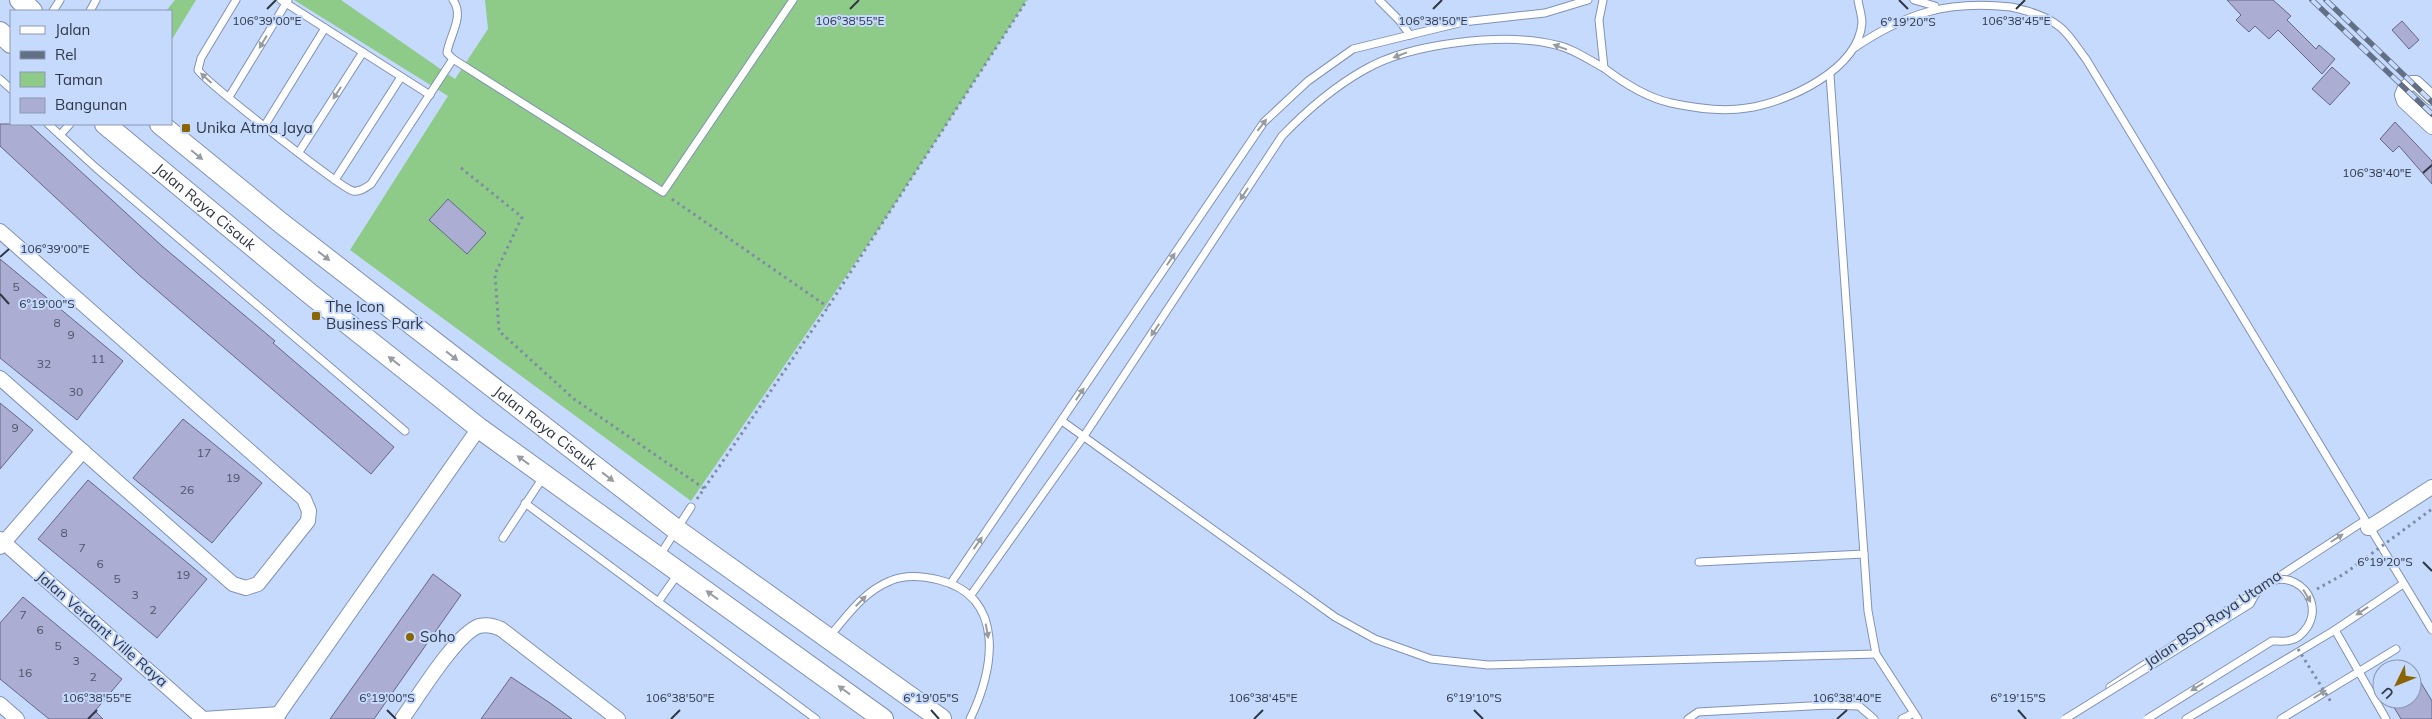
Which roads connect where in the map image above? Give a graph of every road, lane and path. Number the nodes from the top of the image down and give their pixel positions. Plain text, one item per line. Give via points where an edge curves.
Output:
1 (20, 0) edge
2 (236, 0) edge
3 (453, 0) edge
4 (793, 0) edge
5 (1027, 0) edge
6 (1379, 0) edge
7 (1588, 0) edge
8 (1603, 0) edge
9 (1858, 0) edge
10 (1914, 0) edge
11 (285, 1) edge
12 (1935, 6) junction
13 (31, 10) edge
14 (325, 28) junction
15 (0, 32) edge
16 (1410, 35) junction
17 (10, 41) edge
18 (1854, 48) junction
19 (363, 52) junction
20 (453, 59) junction
21 (1604, 68) junction
22 (1830, 75) junction
23 (401, 77) junction
24 (0, 79) edge
25 (10, 89) edge
26 (430, 95) junction
27 (229, 97) junction
28 (2432, 98) edge
29 (51, 125) edge
30 (69, 125) edge
31 (106, 125) edge
32 (161, 125) edge
33 (265, 125) junction
34 (2432, 127) edge
35 (60, 135) junction
36 (299, 152) junction
37 (461, 168) dead end
38 (335, 180) junction
39 (663, 192) junction
40 (0, 231) edge
41 (828, 307) junction
42 (0, 378) edge
43 (1062, 421) junction
44 (479, 428) junction
45 (404, 431) dead end
46 (1084, 436) junction
47 (83, 451) junction
48 (545, 475) junction
49 (2432, 487) edge
50 (705, 488) junction
51 (525, 504) junction
52 (691, 507) joint
53 (2432, 509) edge
54 (2366, 525) junction
55 (677, 530) junction
56 (503, 538) dead end
57 (1, 543) edge
58 (1864, 554) junction
59 (658, 558) junction
60 (1699, 562) dead end
61 (680, 572) junction
62 (951, 583) junction
63 (2403, 584) junction
64 (2308, 594) junction
65 (971, 595) junction
66 (658, 602) junction
67 (2334, 630) junction
68 (2432, 630) edge
69 (829, 638) junction
70 (2296, 647) dead end
71 (2396, 648) dead end
72 (1876, 654) junction
73 (2360, 672) junction
74 (2331, 702) dead end
75 (0, 704) edge
76 (277, 716) edge
77 (1916, 716) edge
78 (407, 717) edge
79 (17, 719) edge
80 (203, 719) edge
81 (618, 719) edge
82 (816, 719) edge
83 (883, 719) edge
84 (941, 719) edge
85 (970, 719) edge
86 (1688, 719) edge
87 (1874, 719) edge
88 (1902, 719) edge
89 (2063, 719) edge
90 (2147, 719) edge
91 (2186, 719) edge
92 (2281, 719) edge
93 (2386, 719) edge

1 - 13 main road
27 -> 2 lane via 201,75 198,66
3 - 20 lane via 457,26 447,53
4 - 39 lane
5 - 41 path
6 - 16 lane
7 - 16 lane via 1545,13 1463,22
8 - 21 lane via 1598,20
9 - 18 lane via 1862,22
10 - 12 lane
11 - 14 lane
11 -> 27 lane
12 - 18 lane via 1891,23
12 - 54 lane via 1984,2 2036,12 2060,27 2086,59
14 - 19 lane
14 - 33 lane
15 - 17 main road
43 -> 16 lane via 1264,122 1308,81 1353,49
18 - 22 lane
19 - 23 lane
19 -> 36 lane
20 - 26 lane
20 - 39 lane
21 - 22 lane via 1621,81 1668,102 1703,108 1747,108 1787,96
21 -> 46 lane via 1558,45 1520,38 1470,42 1415,50 1365,69 1320,98 1282,136
22 - 58 lane
23 - 26 lane
23 - 38 lane
24 - 25 lane
26 - 38 lane via 364,190 355,191
27 - 33 lane
28 - 34 street via 2416,83 2405,88 2402,95 2404,101
29 - 35 lane
30 - 35 lane
44 -> 31 main road, Jalan Raya Cisauk via 294,281
32 -> 55 main road, Jalan Raya Cisauk via 281,223
33 - 36 lane
35 - 45 lane
36 - 38 lane
37 - 50 path via 522,217 495,274 499,331 574,399
39 - 41 path
40 - 47 street via 304,499 310,516 258,584 240,587
41 - 50 path
42 - 47 street
43 - 46 lane
62 -> 43 lane
48 -> 44 main road, Jalan Raya Cisauk
44 - 76 street
46 - 65 lane
46 - 72 lane via 1335,617 1375,639 1431,658 1488,665
47 - 57 street
48 - 51 lane
48 - 59 main road, Jalan Raya Cisauk
49 - 54 street
50 - 52 path
51 - 56 lane
51 - 66 lane
52 - 55 lane
53 - 64 path, bridge via 2344,574
54 - 63 lane
89 -> 54 lane, Jalan BSD Raya Utama
55 - 59 lane
55 - 69 main road, Jalan Raya Cisauk
57 - 80 street, Jalan Verdant Ville Raya
58 - 60 lane
58 - 72 lane via 1868,611
59 - 61 main road, Jalan Raya Cisauk
61 - 66 lane
83 -> 61 main road, Jalan Raya Cisauk
62 - 65 lane
69 -> 62 lane via 863,597 891,580 920,575
63 -> 67 lane
63 - 68 lane
64 - 89 lane, bridge via 2295,583 2281,579 2268,582 2256,591 2250,604
64 -> 90 lane, bridge via 2312,606 2311,620 2304,632 2292,640 2272,641
65 -> 85 lane via 985,616 990,648 988,674
66 - 82 lane
67 - 73 lane
67 - 91 lane
69 - 84 main road, Jalan Raya Cisauk
70 - 74 path, bridge
71 - 73 lane
72 - 77 lane
92 -> 73 lane
73 - 93 lane
75 - 79 street
76 - 80 street, Jalan Verdant Ville Raya
77 - 88 lane
78 - 81 street via 461,638 478,627 491,624
86 - 87 lane via 1698,712 1828,705 1859,706

